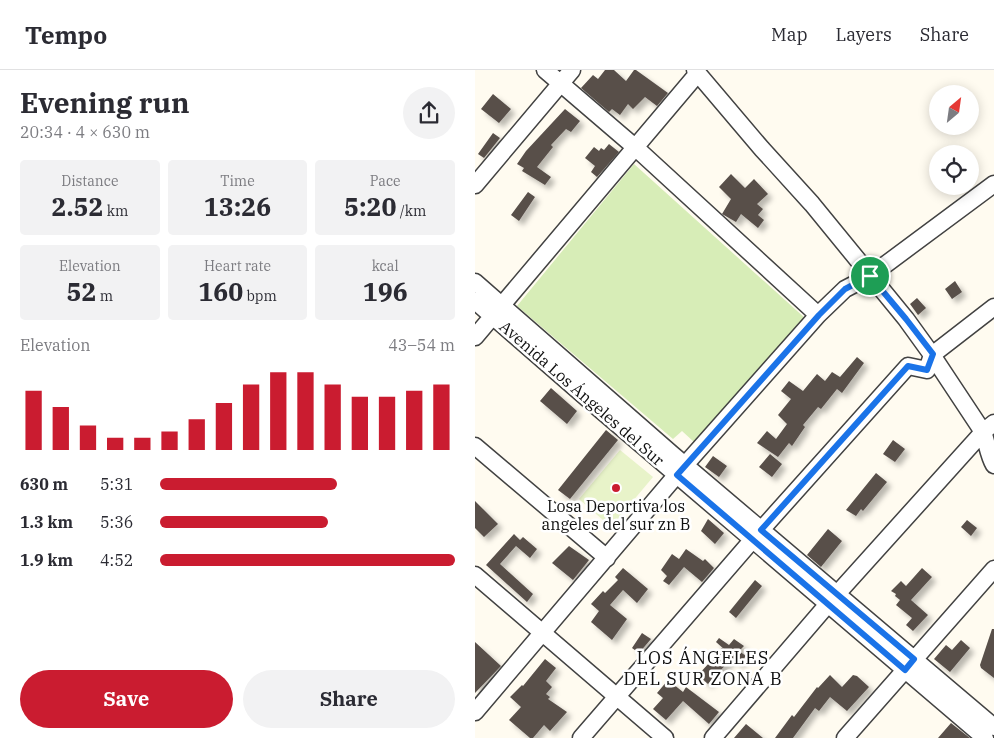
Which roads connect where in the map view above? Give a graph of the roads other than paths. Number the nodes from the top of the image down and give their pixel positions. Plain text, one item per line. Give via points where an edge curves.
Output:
1 (545, 70) edge
2 (572, 70) edge
3 (696, 72) edge
4 (561, 83) junction
5 (635, 148) junction
6 (994, 184) edge
7 (475, 185) edge
8 (870, 276) junction
9 (475, 282) edge
10 (475, 301) edge
11 (994, 307) edge
12 (497, 311) junction
13 (819, 315) junction
14 (475, 337) edge
15 (933, 354) junction
16 (989, 428) edge
17 (475, 446) edge
18 (992, 456) edge
19 (681, 470) junction
20 (757, 535) junction
21 (607, 558) junction
22 (994, 570) edge
23 (475, 575) edge
24 (832, 599) junction
25 (543, 633) junction
26 (909, 665) junction
27 (617, 697) junction
28 (475, 712) edge
29 (987, 730) edge
30 (581, 738) edge
31 (665, 738) edge
32 (713, 738) edge
33 (845, 738) edge

1 - 4 street
2 - 4 street
3 - 5 street
3 - 8 street via 812,204
4 - 5 street
4 - 7 street
5 - 12 street
5 - 13 street
6 - 8 street
8 - 13 street via 845,289
8 - 15 street
9 - 12 street
10 - 12 street, Avenida Los Ángeles del Sur
11 - 15 street
12 - 14 street
12 - 19 street, Avenida Los Ángeles del Sur
13 - 19 street
15 - 16 street
15 - 20 street via 927,370 908,366
16 - 18 street
16 - 24 street
17 - 21 street
19 - 20 street, Avenida Los Ángeles del Sur
19 - 21 street
20 - 24 street, Avenida Los Ángeles del Sur
20 - 27 street
21 - 25 street
22 - 26 street
23 - 25 street
24 - 26 street, Avenida Los Ángeles del Sur
24 - 32 street
25 - 27 street
25 - 28 street
26 - 29 street, Avenida Los Ángeles del Sur
26 - 33 street
27 - 30 street
27 - 31 street

